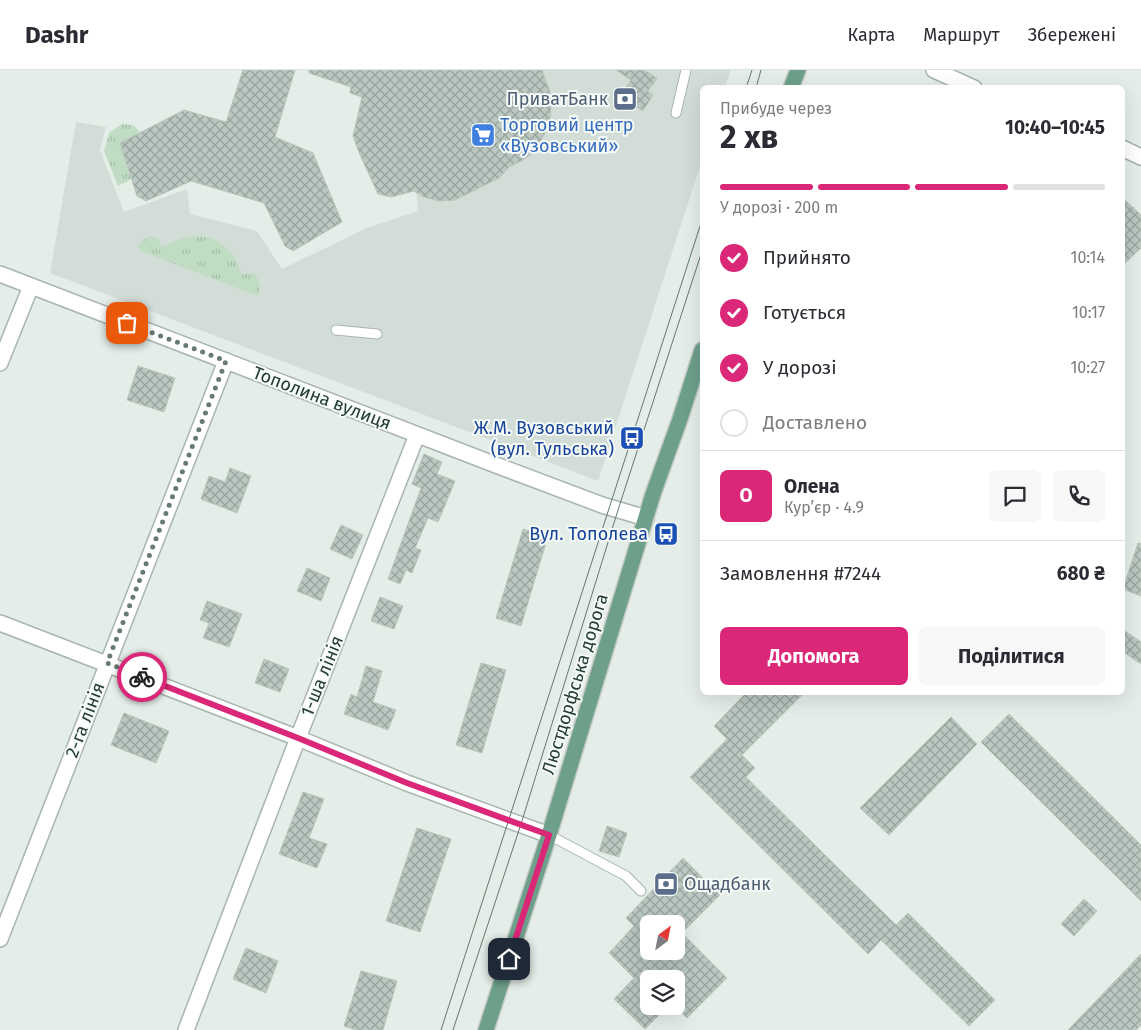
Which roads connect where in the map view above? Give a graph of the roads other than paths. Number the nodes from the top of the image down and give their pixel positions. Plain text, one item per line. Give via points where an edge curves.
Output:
1 (686, 70) edge
2 (798, 70) edge
3 (934, 70) edge
4 (792, 85) edge
5 (967, 85) edge
6 (676, 113) dead end
7 (1125, 149) edge
8 (1141, 157) edge
9 (0, 274) edge
10 (31, 286) junction
11 (336, 330) dead end
12 (377, 334) dead end
13 (700, 356) edge
14 (226, 361) junction
15 (0, 363) edge
16 (417, 435) junction
17 (646, 518) junction
18 (0, 623) edge
19 (107, 663) junction
20 (298, 738) junction
21 (549, 835) junction
22 (641, 891) dead end
23 (0, 939) edge
24 (186, 1030) edge
25 (486, 1030) edge

1 - 6 lane
2 - 4 main road
3 - 5 street
7 - 8 street
9 - 10 street, Тополина вулиця
10 - 14 street, Тополина вулиця
10 - 15 street
11 - 12 lane
13 - 17 main road, Люстдорфська дорога
14 - 16 street, Тополина вулиця
14 - 19 street, 2-га лінія
16 - 17 street, Тополина вулиця via 602,505
16 - 20 street, 1-ша лінія
17 - 21 main road, Люстдорфська дорога
18 - 19 street
19 - 20 street
19 - 23 street, 2-га лінія
20 - 21 street via 407,783
20 - 24 street, 1-ша лінія
21 - 22 lane via 626,876
21 - 25 main road, Люстдорфська дорога

